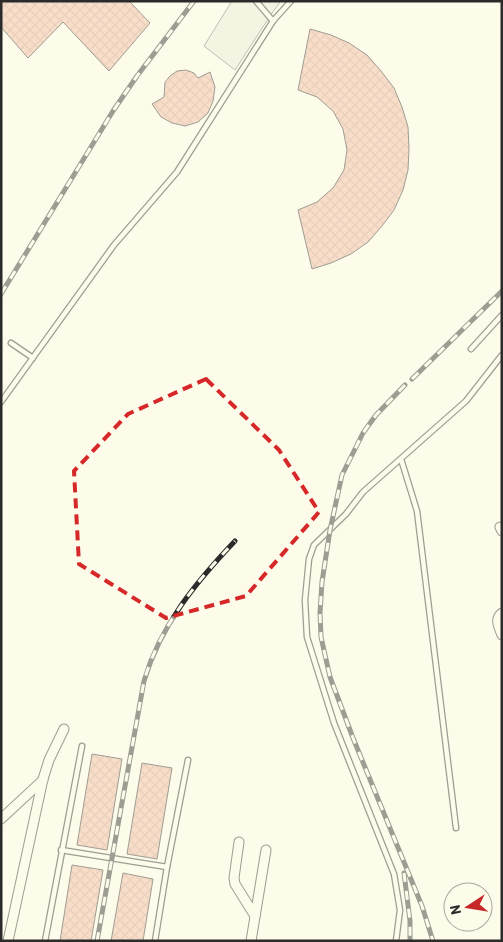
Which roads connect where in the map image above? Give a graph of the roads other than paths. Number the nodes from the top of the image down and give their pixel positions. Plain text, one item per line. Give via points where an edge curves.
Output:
1 (256, 1) edge
2 (291, 1) edge
3 (273, 21) junction
4 (502, 315) edge
5 (12, 343) dead end
6 (471, 349) dead end
7 (502, 354) edge
8 (33, 358) junction
9 (1, 402) edge
10 (401, 459) junction
11 (502, 613) edge
12 (502, 635) edge
13 (64, 729) dead end
14 (82, 746) dead end
15 (188, 760) dead end
16 (43, 779) junction
17 (1, 819) edge
18 (456, 828) dead end
19 (239, 842) dead end
20 (61, 850) junction
21 (266, 850) dead end
22 (167, 867) junction
23 (255, 916) junction
24 (8, 941) edge
25 (45, 941) edge
26 (155, 941) edge
27 (251, 941) edge
28 (396, 941) edge

1 - 3 lane
2 - 3 lane
3 - 8 lane via 177,172 114,245
4 - 6 lane
5 - 8 lane
7 - 10 lane via 466,401
8 - 9 lane
10 - 18 lane via 417,511
10 - 28 lane via 363,492 346,514 314,544 309,559 305,600 307,637 334,723 394,874 400,910
11 - 12 street via 497,619
13 - 16 street
14 - 20 lane
15 - 22 lane
16 - 17 street
16 - 24 street
19 - 23 street via 235,884
20 - 22 lane
20 - 25 lane
21 - 23 street
22 - 26 lane
23 - 27 street

